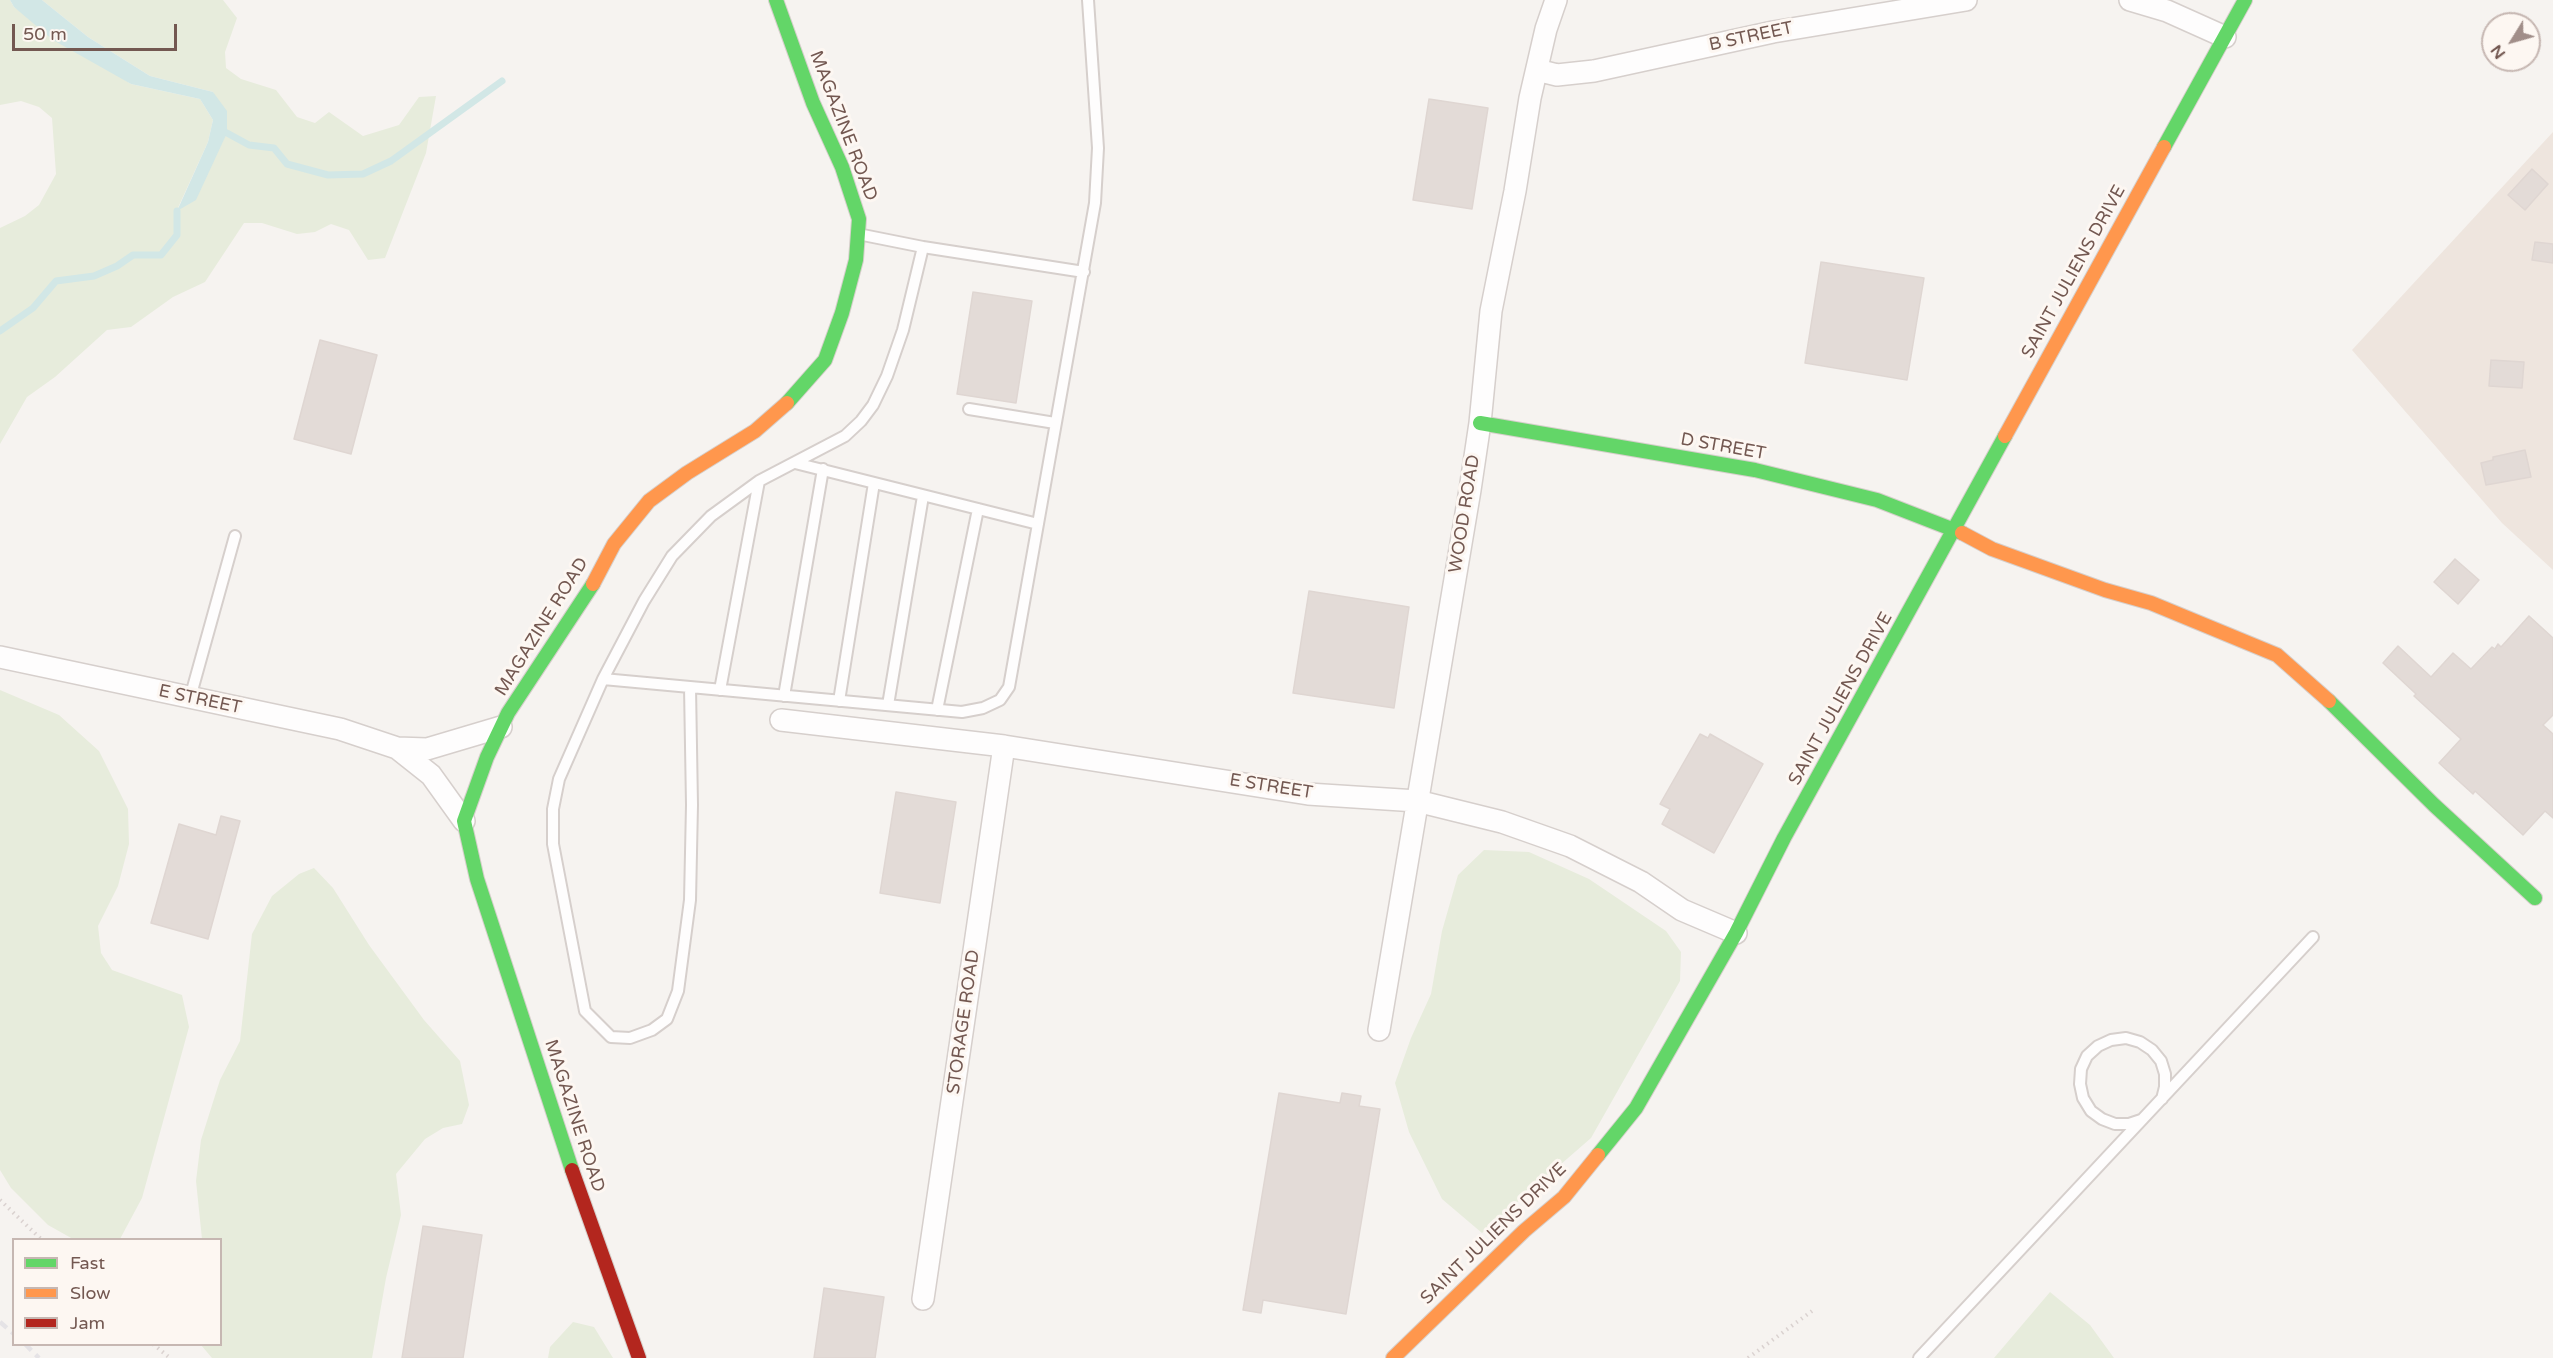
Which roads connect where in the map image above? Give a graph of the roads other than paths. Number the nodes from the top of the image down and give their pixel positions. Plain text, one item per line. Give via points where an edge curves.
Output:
1 (776, 0) edge
2 (1088, 0) edge
3 (1556, 0) edge
4 (1966, 0) edge
5 (2130, 0) edge
6 (2245, 0) edge
7 (2225, 37) junction
8 (1537, 70) junction
9 (858, 234) junction
10 (923, 247) junction
11 (1084, 272) junction
12 (969, 409) dead end
13 (1056, 423) junction
14 (1480, 423) junction
15 (795, 463) junction
16 (822, 470) junction
17 (759, 481) junction
18 (874, 483) junction
19 (923, 496) junction
20 (978, 509) junction
21 (1038, 524) junction
22 (1954, 529) junction
23 (234, 536) dead end
24 (0, 657) edge
25 (603, 679) junction
26 (690, 687) junction
27 (720, 690) junction
28 (784, 696) junction
29 (190, 698) junction
30 (839, 701) junction
31 (888, 705) junction
32 (937, 710) junction
33 (781, 720) dead end
34 (501, 727) junction
35 (1004, 746) junction
36 (398, 748) junction
37 (1417, 801) junction
38 (464, 821) junction
39 (2535, 898) dead end
40 (1736, 933) junction
41 (2313, 937) dead end
42 (1379, 1030) dead end
43 (2162, 1099) junction
44 (2142, 1120) junction
45 (923, 1299) dead end
46 (639, 1358) edge
47 (1393, 1358) edge
48 (1919, 1358) edge

1 - 9 street, MAGAZINE ROAD via 813,103 842,166 859,219
2 - 11 lane via 1098,148 1095,203
3 - 8 street, WOOD ROAD
4 - 8 street, B STREET via 1773,32 1593,71 1557,75
5 - 7 street via 2167,11
6 - 7 street, SAINT JULIENS DRIVE
7 - 22 street, SAINT JULIENS DRIVE
8 - 14 street, WOOD ROAD via 1491,311
9 - 10 lane
9 - 34 street, MAGAZINE ROAD via 856,260 825,360 792,398 755,431 649,501 614,544 586,597
10 - 11 lane
10 - 15 lane via 903,330 873,405 845,436
11 - 13 lane
12 - 13 lane
13 - 21 lane
14 - 22 street, D STREET via 1755,470 1877,500
14 - 37 street, WOOD ROAD
15 - 16 lane
15 - 17 lane
16 - 18 lane
16 - 28 lane
17 - 25 lane via 711,516 672,556
17 - 27 lane
18 - 19 lane
18 - 30 lane
19 - 20 lane
19 - 31 lane
20 - 21 lane
20 - 32 lane
21 - 32 lane via 1009,687 1000,700 983,708 962,712
22 - 39 street, D STREET via 1992,549 2151,603 2277,656 2340,710 2434,805
22 - 40 street, SAINT JULIENS DRIVE
23 - 29 lane
24 - 29 street, E STREET
25 - 26 lane
25 - 26 lane via 559,779 552,809 561,890 585,1011 611,1037 630,1038 652,1030 667,1019 678,991 690,900
26 - 27 lane
27 - 28 lane
28 - 30 lane
29 - 36 street, E STREET via 340,729
30 - 31 lane
31 - 32 lane
33 - 35 street, E STREET
34 - 36 street, E STREET via 427,749
34 - 38 street, MAGAZINE ROAD
35 - 37 street, E STREET via 1308,794
35 - 45 street, STORAGE ROAD
36 - 38 street, E STREET via 431,775
37 - 40 street, E STREET via 1502,822 1570,846 1641,882 1682,910
37 - 42 street, WOOD ROAD
38 - 46 street, MAGAZINE ROAD via 477,879 559,1132
40 - 47 street, SAINT JULIENS DRIVE via 1636,1108 1564,1197
41 - 43 lane
43 - 44 lane
43 - 44 lane via 2165,1074 2161,1061 2140,1042 2126,1038 2111,1040 2087,1056 2080,1084 2091,1111 2115,1124
44 - 48 lane

